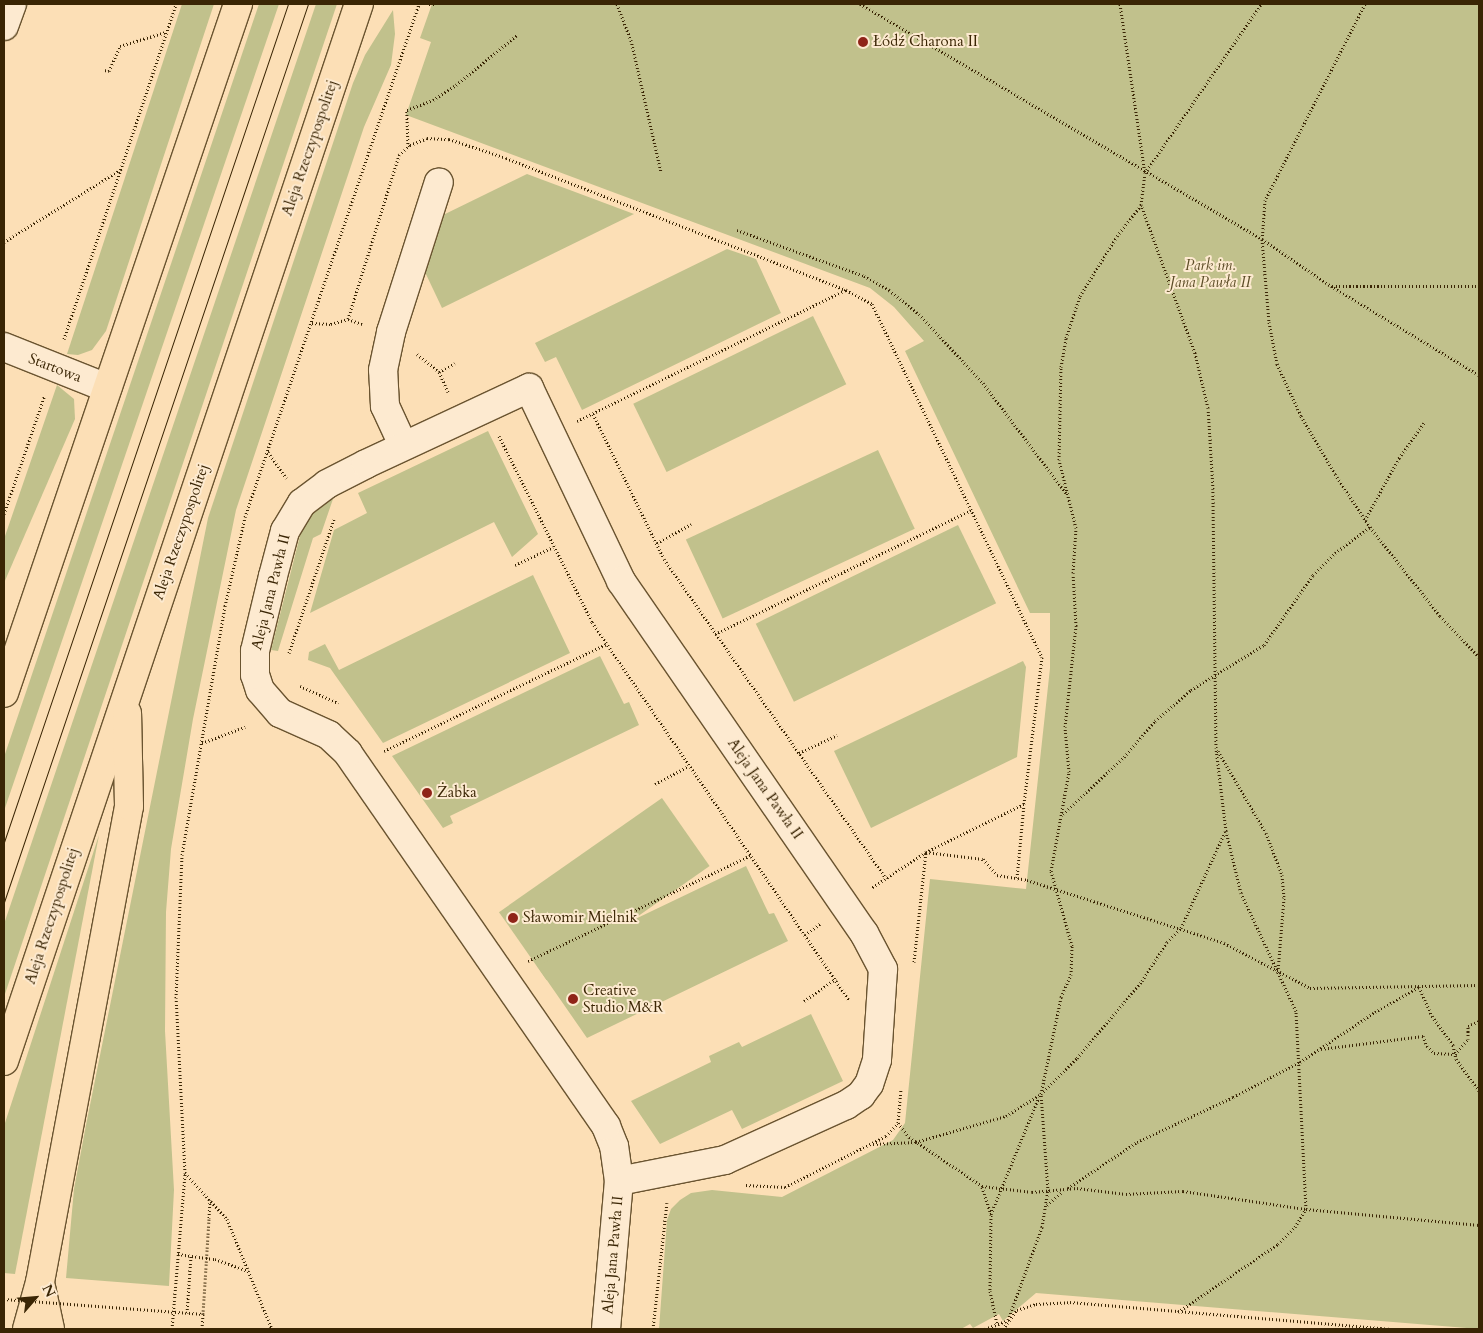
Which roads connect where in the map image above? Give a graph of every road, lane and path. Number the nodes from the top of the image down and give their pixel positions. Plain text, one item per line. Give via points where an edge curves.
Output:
1 (12, 4) edge
2 (176, 4) edge
3 (238, 4) edge
4 (358, 4) edge
5 (429, 4) edge
6 (435, 4) edge
7 (617, 4) edge
8 (860, 4) edge
9 (1120, 4) edge
10 (1261, 4) edge
11 (1365, 4) edge
12 (4, 26) edge
13 (166, 32) junction
14 (516, 34) dead end
15 (105, 70) dead end
16 (408, 148) junction
17 (120, 170) junction
18 (661, 172) dead end
19 (1145, 173) junction
20 (439, 182) dead end
21 (1140, 205) junction
22 (738, 230) dead end
23 (1262, 239) junction
24 (4, 242) edge
25 (1331, 286) junction
26 (1479, 286) edge
27 (846, 290) junction
28 (312, 323) dead end
29 (4, 347) edge
30 (455, 363) dead end
31 (54, 367) junction
32 (1479, 375) edge
33 (107, 388) junction
34 (486, 408) junction
35 (460, 420) junction
36 (1424, 423) dead end
37 (403, 446) junction
38 (1068, 495) junction
39 (971, 510) junction
40 (4, 514) edge
41 (335, 516) dead end
42 (1365, 520) junction
43 (691, 524) dead end
44 (1370, 527) junction
45 (657, 544) junction
46 (554, 547) junction
47 (515, 565) dead end
48 (715, 634) junction
49 (606, 644) junction
50 (1479, 657) edge
51 (287, 662) dead end
52 (9, 668) edge
53 (1215, 674) junction
54 (293, 684) dead end
55 (4, 693) edge
56 (126, 694) junction
57 (342, 706) dead end
58 (245, 727) dead end
59 (837, 735) dead end
60 (202, 743) dead end
61 (1216, 748) junction
62 (387, 749) dead end
63 (799, 753) junction
64 (689, 766) junction
65 (655, 784) dead end
66 (1024, 804) junction
67 (1062, 814) junction
68 (1226, 831) junction
69 (926, 852) junction
70 (751, 855) junction
71 (1017, 878) junction
72 (1055, 892) junction
73 (1181, 928) junction
74 (520, 955) dead end
75 (533, 959) dead end
76 (531, 971) dead end
77 (1278, 971) junction
78 (836, 979) junction
79 (1479, 985) edge
80 (1418, 987) junction
81 (804, 1001) dead end
82 (854, 1007) dead end
83 (1479, 1021) edge
84 (1319, 1049) junction
85 (1455, 1054) junction
86 (4, 1061) edge
87 (1300, 1062) junction
88 (1479, 1091) edge
89 (1041, 1094) junction
90 (898, 1123) dead end
91 (916, 1142) junction
92 (870, 1145) dead end
93 (619, 1182) junction
94 (982, 1186) junction
95 (1002, 1188) junction
96 (1064, 1190) junction
97 (1048, 1191) junction
98 (210, 1200) junction
99 (1047, 1206) junction
100 (1306, 1209) junction
101 (990, 1215) junction
102 (1479, 1225) edge
103 (178, 1254) junction
104 (191, 1256) junction
105 (248, 1271) junction
106 (40, 1282) junction
107 (4, 1299) edge
108 (1178, 1312) junction
109 (187, 1313) junction
110 (203, 1314) junction
111 (1008, 1320) junction
112 (997, 1324) junction
113 (27, 1329) edge
114 (50, 1329) edge
115 (172, 1329) edge
116 (202, 1329) edge
117 (272, 1329) edge
118 (606, 1329) edge
119 (985, 1329) edge
120 (1003, 1329) edge
121 (1394, 1329) edge

1 - 12 street
2 - 13 path
3 - 33 main road
4 - 56 main road, Aleja Rzeczypospolitej
5 - 6 path
7 - 18 path via 631,40
8 - 19 path
9 - 19 path
10 - 19 path
11 - 23 path via 1265,200
13 - 15 path via 120,46 109,71
13 - 17 path
14 - 16 path via 456,85 433,100 407,110
16 - 27 path via 427,138 449,139 506,158
16 - 28 path via 399,155 348,319 331,324
17 - 24 path
17 - 31 path
19 - 21 path
19 - 23 path
20 - 37 street via 391,332 383,370 385,406
21 - 38 path via 1080,296 1066,338 1061,367 1059,452
21 - 53 path via 1195,353 1208,408 1213,489
22 - 38 path via 864,276 920,314 983,384
23 - 25 path
23 - 42 path via 1269,322 1277,364 1301,416
25 - 26 path
25 - 32 path
27 - 39 path via 864,298 877,312
27 - 45 path via 593,414
29 - 31 street, Startowa
30 - 35 path via 439,372
31 - 33 street, Startowa
31 - 40 path
33 - 52 main road
34 - 35 street, Aleja Jana Pawła II
34 - 46 path
34 - 93 street, Aleja Jana Pawła II via 529,388 621,581 864,933 883,969 877,1060 869,1084 861,1095 725,1160
35 - 37 street, Aleja Jana Pawła II
36 - 42 path via 1399,458
37 - 93 street, Aleja Jana Pawła II via 327,484 302,503 285,531 255,651 255,675 260,690 280,713 329,735 348,754 606,1126 614,1146
38 - 67 path via 1077,547 1074,573 1076,626 1066,727 1069,772
39 - 48 path
39 - 66 path via 1042,657
41 - 51 path
42 - 44 path
43 - 45 path
44 - 50 path via 1440,616
44 - 53 path via 1335,553 1313,575 1264,645
45 - 48 path
46 - 47 path
46 - 49 path via 580,602
48 - 63 path
49 - 62 path
49 - 64 path
52 - 55 main road
53 - 61 path
53 - 67 path via 1155,721 1124,757
54 - 57 path via 326,695
56 - 86 main road, Aleja Rzeczypospolitej
56 - 106 main road via 129,806
58 - 60 path
59 - 63 path
61 - 68 path
61 - 77 path via 1266,833 1282,876 1284,898
63 - 69 path via 886,878
64 - 65 path
64 - 70 path
66 - 69 path
66 - 71 path
67 - 72 path via 1052,853
68 - 73 path
68 - 77 path via 1242,893
69 - 71 path via 983,859 997,875
70 - 75 path
70 - 78 path
71 - 72 path
72 - 73 path
72 - 89 path via 1072,946 1071,976 1061,997
73 - 77 path via 1231,946
73 - 89 path via 1077,1058
74 - 76 path
77 - 80 path via 1310,988
77 - 87 path via 1296,1011
78 - 81 path
78 - 82 path
79 - 80 path
80 - 84 path
80 - 85 path
83 - 85 path via 1468,1026 1468,1040
84 - 85 path via 1423,1036 1434,1053 1444,1056
84 - 87 path
85 - 88 path
87 - 96 path via 1137,1142
87 - 100 path
89 - 91 path via 1006,1116
89 - 95 path
89 - 97 path
90 - 91 path
91 - 92 path
91 - 94 path
93 - 118 street, Aleja Jana Pawła II
94 - 95 path
94 - 101 path
95 - 97 path
95 - 101 path
96 - 97 path
96 - 99 path
96 - 100 path via 1077,1188 1126,1194 1183,1191
97 - 99 path
98 - 103 path via 185,1173
98 - 105 path via 227,1219
98 - 110 path, bridge
99 - 111 path via 1036,1250
100 - 102 path
100 - 108 path via 1278,1244
101 - 112 path via 990,1291
103 - 104 path
103 - 115 path
104 - 105 path via 215,1259
104 - 109 path
105 - 117 path
106 - 113 main road
106 - 114 main road
107 - 109 path, bridge
108 - 111 path via 1070,1302 1017,1310
108 - 121 path
109 - 110 path, bridge
110 - 116 path, bridge
111 - 112 path
111 - 120 path
112 - 119 path

